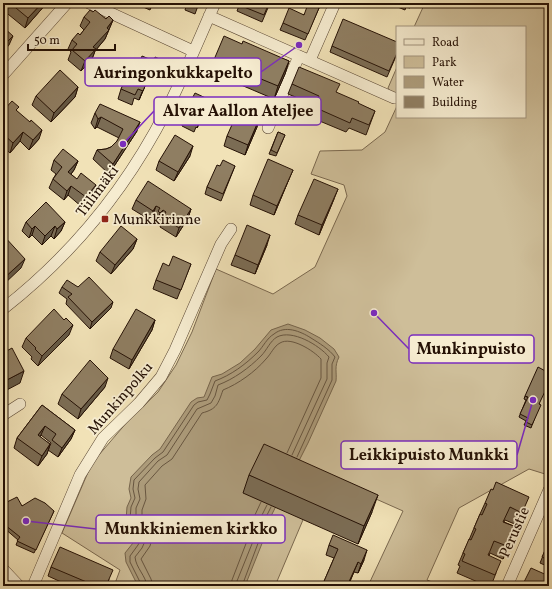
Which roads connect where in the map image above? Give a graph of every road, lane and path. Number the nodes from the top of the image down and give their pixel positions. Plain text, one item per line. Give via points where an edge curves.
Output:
1 (67, 3) edge
2 (89, 3) edge
3 (215, 3) edge
4 (335, 3) edge
5 (209, 16) junction
6 (194, 51) junction
7 (304, 58) junction
8 (3, 75) edge
9 (394, 98) dead end
10 (268, 128) dead end
11 (231, 229) dead end
12 (3, 309) edge
13 (20, 404) dead end
14 (3, 414) edge
15 (549, 490) edge
16 (3, 569) edge
17 (19, 586) edge
18 (33, 586) edge
19 (507, 586) edge

1 - 8 street
2 - 6 street
3 - 5 street, Tiilimäki
4 - 7 street
5 - 6 street, Tiilimäki
5 - 7 street
6 - 12 street, Tiilimäki via 154,133 104,210 61,258
7 - 9 street
7 - 10 street
11 - 18 street, Munkinpolku via 221,244 176,350 161,376 139,403 103,438 80,475
13 - 14 street
15 - 19 street, Perustie
16 - 17 street

